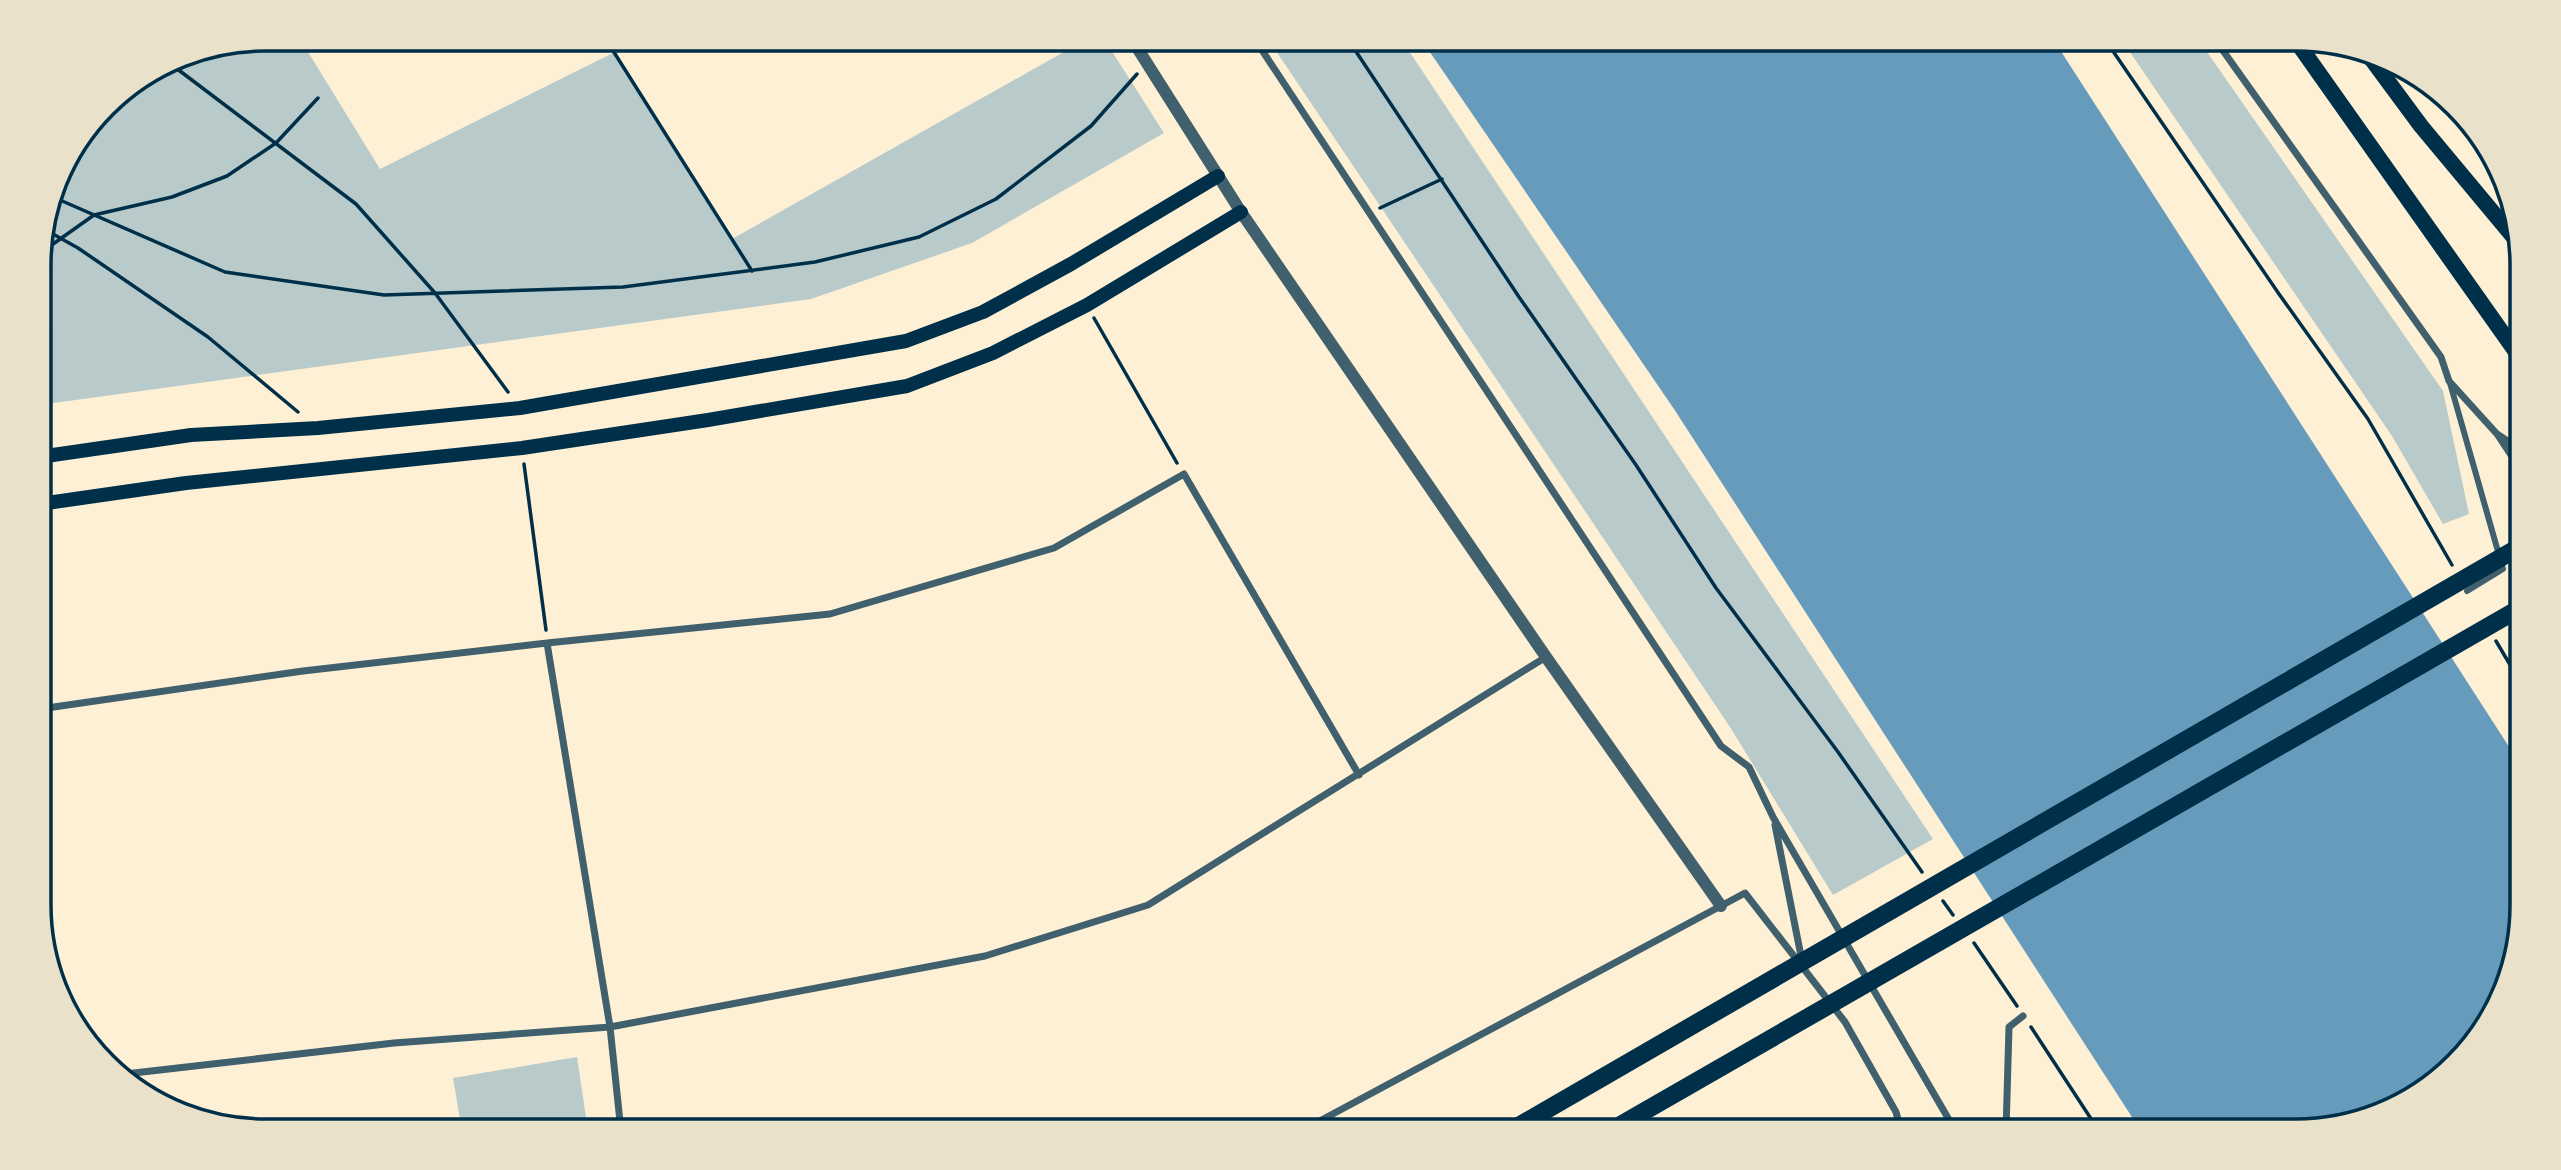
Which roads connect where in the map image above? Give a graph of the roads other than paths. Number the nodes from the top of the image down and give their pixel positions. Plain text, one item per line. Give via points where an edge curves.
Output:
1 (1140, 51) edge
2 (1263, 51) edge
3 (2223, 51) edge
4 (2303, 51) edge
5 (2378, 67) edge
6 (1218, 176) junction
7 (1241, 212) junction
8 (2506, 229) edge
9 (2510, 343) edge
10 (2449, 381) junction
11 (2497, 434) junction
12 (2510, 443) edge
13 (2510, 454) edge
14 (51, 455) edge
15 (51, 502) edge
16 (2510, 552) edge
17 (2467, 591) road end
18 (2510, 614) edge
19 (547, 643) junction
20 (1546, 657) junction
21 (51, 707) edge
22 (1359, 775) junction
23 (1773, 817) junction
24 (1721, 906) junction
25 (1804, 969) junction
26 (2023, 1016) road end
27 (610, 1027) junction
28 (132, 1073) edge
29 (620, 1119) edge
30 (1323, 1119) edge
31 (1531, 1119) edge
32 (1631, 1119) edge
33 (1897, 1119) edge
34 (1948, 1119) edge
35 (2006, 1119) edge

1 - 6 street
2 - 23 street via 1721,746 1749,767
3 - 10 street via 2441,357
4 - 9 highway
5 - 8 highway
6 - 7 street
6 - 14 main road via 983,312 906,341 520,408 191,435
7 - 15 main road via 1087,305 993,353 907,386 522,448 186,483
7 - 20 street
10 - 11 street
10 - 17 street via 2503,569
11 - 12 street
11 - 13 street
16 - 31 highway
18 - 32 highway
19 - 21 street via 303,671
19 - 22 street via 830,614 1054,548 1184,474
19 - 27 street
20 - 22 street
20 - 24 street
22 - 27 street via 1148,905 985,956
23 - 25 street
23 - 34 street
24 - 25 street via 1745,893
24 - 30 street
25 - 33 street via 1845,1022
26 - 35 street via 2009,1027
27 - 28 street via 394,1043
27 - 29 street

